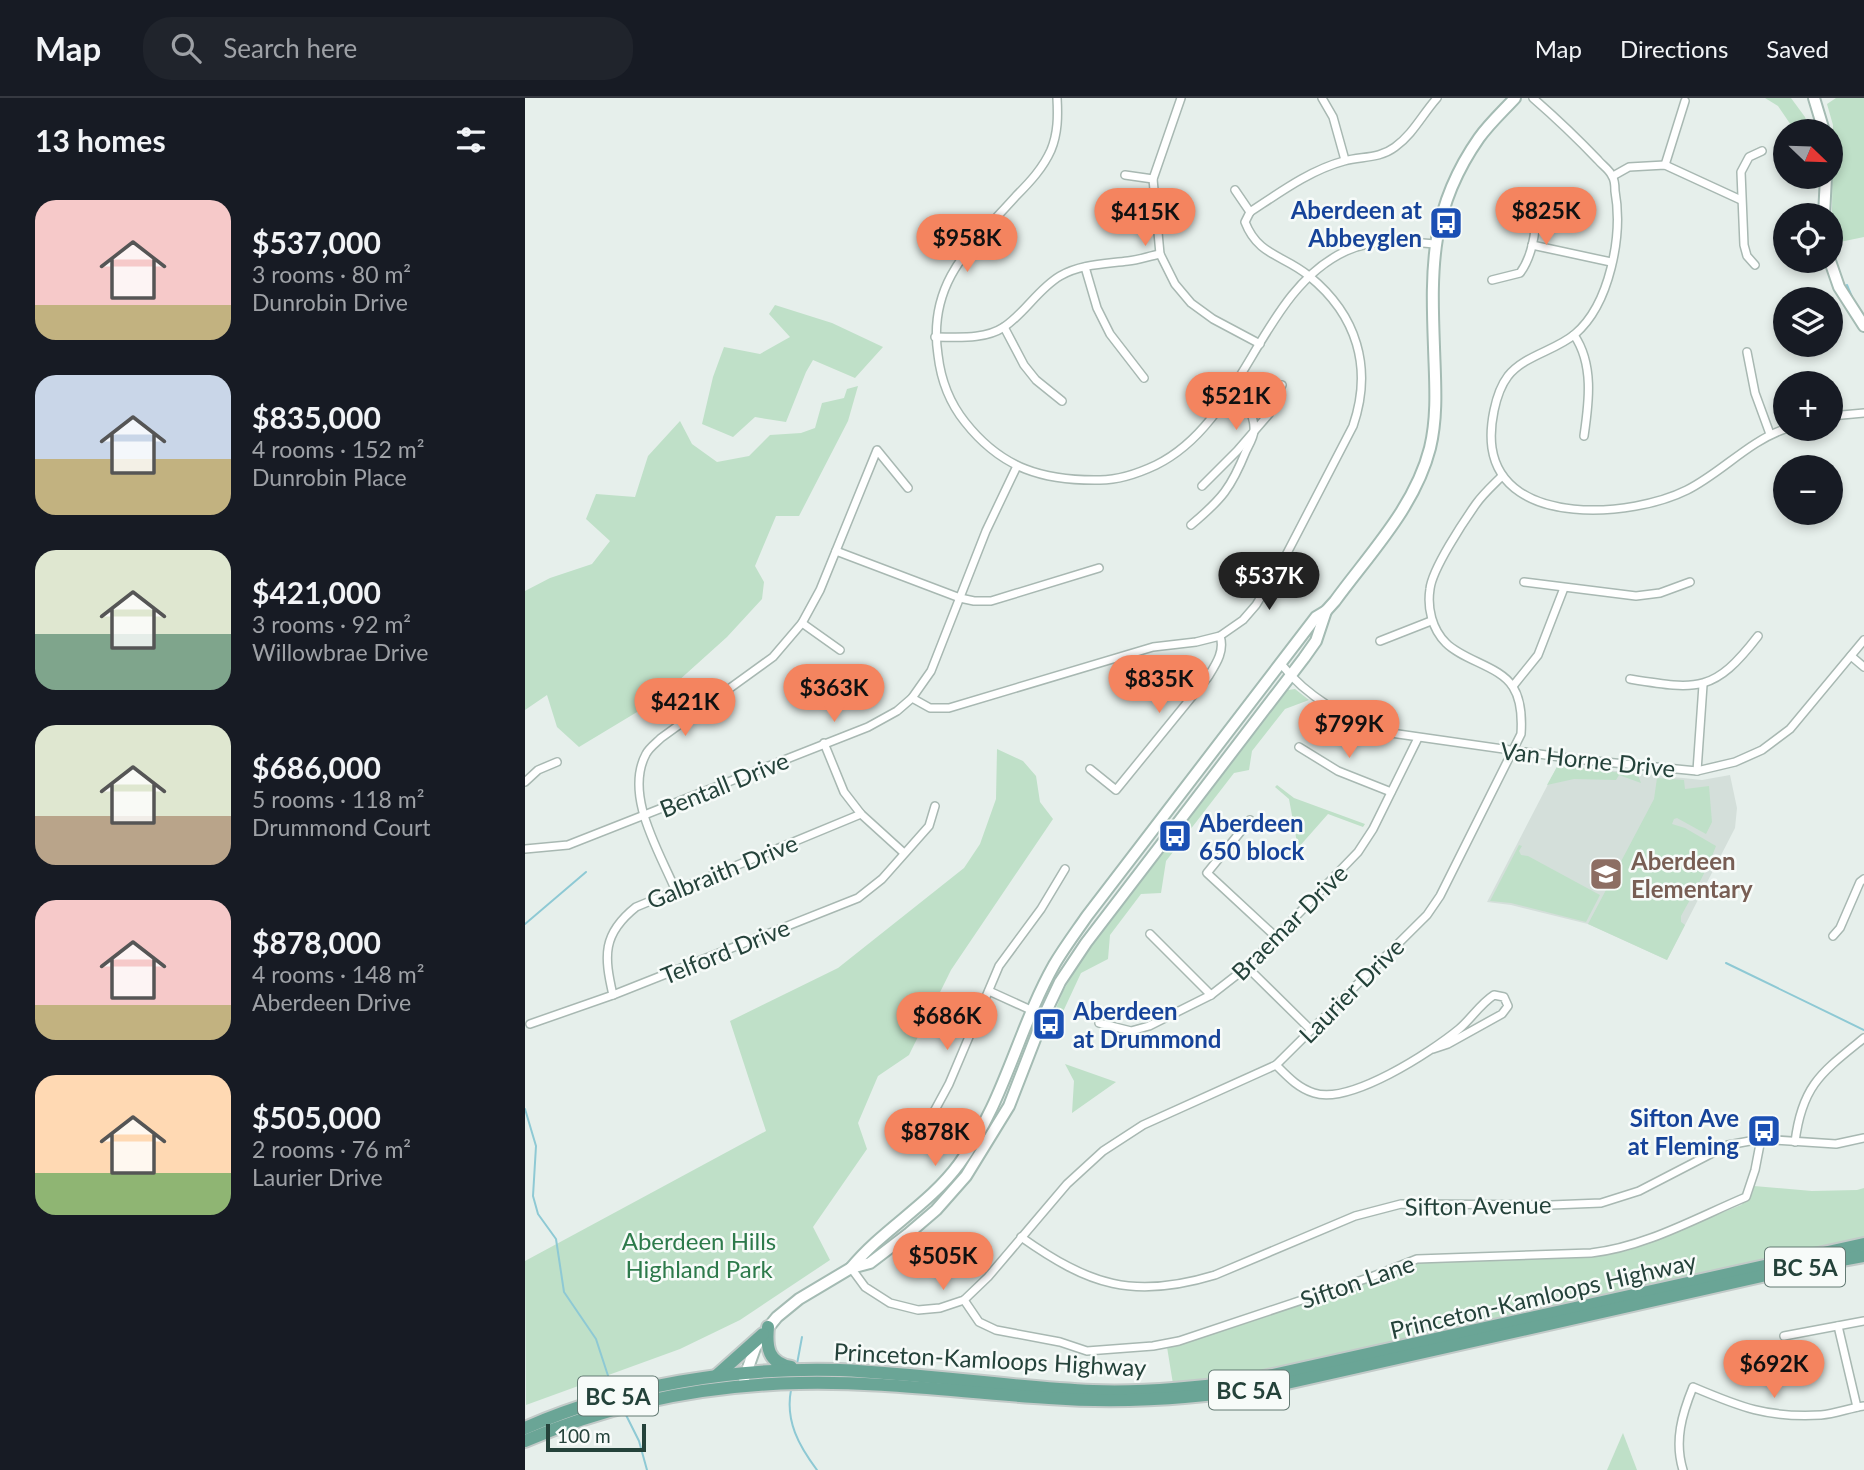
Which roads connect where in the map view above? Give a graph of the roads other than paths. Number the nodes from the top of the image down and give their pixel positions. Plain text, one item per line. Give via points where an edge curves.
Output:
1 (1057, 98) edge
2 (1181, 98) edge
3 (1322, 98) edge
4 (1437, 98) edge
5 (1515, 98) edge
6 (1533, 98) edge
7 (1814, 98) edge
8 (1685, 101) dead end
9 (1820, 119) edge
10 (1762, 151) dead end
11 (1345, 160) junction
12 (1665, 165) junction
13 (1125, 175) dead end
14 (1613, 176) junction
15 (1153, 179) junction
16 (1235, 190) dead end
17 (1513, 200) dead end
18 (1741, 200) junction
19 (1250, 212) junction
20 (1435, 244) junction
21 (1532, 245) junction
22 (1160, 254) junction
23 (1611, 262) junction
24 (1755, 265) dead end
25 (1085, 267) junction
26 (1834, 273) edge
27 (1309, 275) junction
28 (1492, 280) dead end
29 (1864, 326) edge
30 (1005, 327) junction
31 (1574, 335) junction
32 (935, 337) junction
33 (1260, 344) junction
34 (1748, 352) dead end
35 (1144, 378) dead end
36 (1282, 385) dead end
37 (1233, 387) junction
38 (1062, 401) dead end
39 (1864, 413) edge
40 (1843, 415) edge
41 (1254, 431) junction
42 (1773, 433) edge
43 (1770, 434) junction
44 (1584, 436) dead end
45 (1017, 466) junction
46 (1501, 477) junction
47 (1202, 486) dead end
48 (908, 488) dead end
49 (1191, 525) dead end
50 (836, 551) junction
51 (1099, 568) dead end
52 (1524, 582) dead end
53 (1690, 582) dead end
54 (1564, 588) junction
55 (960, 598) junction
56 (1326, 611) junction
57 (1431, 621) junction
58 (802, 623) junction
59 (1220, 636) junction
60 (1758, 636) dead end
61 (1864, 640) edge
62 (1380, 641) dead end
63 (840, 650) dead end
64 (1851, 656) junction
65 (1282, 664) junction
66 (1864, 667) edge
67 (1290, 675) junction
68 (1630, 679) dead end
69 (1703, 685) junction
70 (1513, 686) junction
71 (912, 698) junction
72 (1417, 738) junction
73 (824, 743) junction
74 (1299, 747) dead end
75 (1513, 751) junction
76 (557, 762) dead end
77 (1090, 769) dead end
78 (1697, 771) junction
79 (525, 782) edge
80 (1391, 792) junction
81 (935, 806) dead end
82 (861, 814) junction
83 (644, 816) junction
84 (1250, 820) dead end
85 (525, 849) edge
86 (904, 853) junction
87 (1065, 869) dead end
88 (1864, 878) edge
89 (675, 889) junction
90 (1150, 934) dead end
91 (1275, 936) junction
92 (1833, 936) dead end
93 (1247, 967) junction
94 (989, 991) junction
95 (613, 995) junction
96 (1212, 995) junction
97 (1033, 1011) junction
98 (1044, 1016) junction
99 (1099, 1023) dead end
100 (530, 1024) dead end
101 (1311, 1030) junction
102 (1864, 1038) edge
103 (1433, 1049) junction
104 (1276, 1065) junction
105 (903, 1116) dead end
106 (1864, 1138) edge
107 (1761, 1139) junction
108 (1795, 1142) junction
109 (1021, 1237) junction
110 (1864, 1244) edge
111 (1864, 1256) edge
112 (851, 1268) junction
113 (964, 1300) junction
114 (1864, 1321) edge
115 (1839, 1326) junction
116 (765, 1331) junction
117 (1784, 1336) dead end
118 (805, 1370) junction
119 (715, 1377) junction
120 (743, 1380) junction
121 (1861, 1406) edge
122 (525, 1428) edge
123 (525, 1441) edge
124 (1683, 1470) edge

1 - 32 street via 1058,121 1051,149 1039,172 964,253 949,276 938,306
2 - 15 street
3 - 11 street via 1333,117
4 - 11 street via 1409,136 1393,149 1373,158
5 - 20 main road via 1479,138 1452,186
6 - 14 street
7 - 9 main road
8 - 12 street
10 - 18 street via 1744,163
11 - 19 street via 1303,178
12 - 14 street via 1629,167
12 - 18 street
13 - 15 street
14 - 23 street via 1618,206
15 - 22 street
16 - 19 street
17 - 21 street via 1536,212
18 - 24 street via 1744,245
19 - 27 street via 1245,222 1261,248
20 - 27 street via 1373,243 1348,250
20 - 56 main road via 1436,412 1428,455 1403,509
21 - 23 street
21 - 28 street via 1520,273
22 - 25 street
22 - 33 street via 1191,303
23 - 31 street via 1604,292
25 - 30 street via 1043,289
25 - 35 street via 1105,325
26 - 29 main road
27 - 33 street
27 - 59 street via 1352,326 1363,379 1360,404 1285,557 1256,605
30 - 32 street via 986,334
30 - 38 street via 1024,365
31 - 44 street via 1587,362
31 - 46 street via 1526,361 1499,393 1492,444
32 - 45 street via 943,380 956,410 982,440
33 - 37 street
34 - 43 street via 1755,393
36 - 41 street via 1269,414
37 - 41 street via 1253,419
37 - 45 street via 1189,444 1139,473 1109,480 1066,481
39 - 40 street
41 - 47 street
41 - 49 street via 1234,481
42 - 43 street
43 - 46 street via 1686,491 1618,510 1544,504 1522,495
45 - 55 street, Bentall Drive
46 - 57 street via 1477,502 1436,571 1430,588
48 - 50 street via 877,450
50 - 55 street
50 - 58 street
51 - 55 street via 991,601
52 - 54 street
53 - 54 street via 1636,596
54 - 70 street via 1538,655
55 - 71 street, Bentall Drive via 930,671
56 - 65 main road via 1316,617
56 - 67 main road via 1316,641
57 - 62 street
57 - 70 street via 1445,642
58 - 63 street
58 - 83 street via 773,657 646,753 639,786
59 - 71 street via 1153,647 949,708 930,708
59 - 77 street via 1223,645 1208,677 1115,790
60 - 69 street via 1739,661
61 - 64 street, Van Horne Drive
64 - 66 street
64 - 78 street, Van Horne Drive via 1790,729 1762,750
65 - 67 street, Van Horne Drive
65 - 97 main road via 1087,916 1054,965
67 - 72 street, Van Horne Drive via 1357,723
67 - 98 main road via 1086,943
68 - 69 street
69 - 78 street
70 - 75 street, Laurier Drive via 1522,719
71 - 73 street, Bentall Drive via 868,727
72 - 75 street, Van Horne Drive
72 - 80 street, Braemar Drive
73 - 82 street via 844,792
73 - 83 street, Bentall Drive
74 - 80 street via 1338,771
75 - 78 street, Van Horne Drive
75 - 101 street, Laurier Drive via 1427,915
76 - 79 street
80 - 91 street, Braemar Drive via 1358,852
81 - 86 street, Telford Drive via 929,826
82 - 86 street
82 - 89 street, Galbraith Drive
83 - 85 street, Bentall Drive via 568,845
83 - 89 street
84 - 91 street via 1207,873
86 - 95 street, Telford Drive via 858,898
87 - 94 street via 999,966
88 - 92 street
89 - 95 street, Galbraith Drive via 636,907 615,928 606,958
90 - 96 street
91 - 93 street, Braemar Drive
93 - 96 street, Braemar Drive
93 - 101 street
94 - 97 street
94 - 105 street via 930,1119 920,1126
95 - 100 street, Telford Drive
96 - 99 street, Braemar Drive via 1131,1031
97 - 98 street
97 - 112 main road via 999,1093 959,1164 929,1198
98 - 112 main road via 1009,1106 966,1176 908,1234 870,1263
101 - 104 street, Laurier Drive
102 - 108 street via 1813,1084 1803,1104
103 - 103 street via 1502,1014 1507,1001 1494,995
103 - 104 street via 1355,1091 1334,1095 1299,1087
104 - 109 street, Laurier Drive via 1143,1125 1103,1151
106 - 108 street, Sifton Avenue via 1836,1144
107 - 108 street, Sifton Avenue
107 - 109 street, Sifton Avenue via 1728,1145 1639,1191 1601,1203 1401,1204 1355,1216 1215,1275 1173,1286 1144,1288 1091,1278 1056,1262
107 - 113 street, Sifton Lane via 1746,1197 1644,1240 1591,1253 1417,1259 1171,1343 1087,1351 996,1330 979,1322
109 - 113 street, Laurier Drive
110 - 118 main road, Princeton-Kamloops Highway / BC 5A via 1287,1374 1203,1387 1093,1391
111 - 120 main road, Princeton-Kamloops Highway / BC 5A via 1287,1383 1205,1396 1093,1400
112 - 113 street via 865,1287 890,1303 918,1310
112 - 116 main road via 799,1299
114 - 115 street
115 - 117 street
115 - 121 street
116 - 118 main road via 770,1356 784,1366
116 - 119 main road
116 - 120 main road
118 - 120 main road, Princeton-Kamloops Highway / BC 5A
119 - 120 main road, Princeton-Kamloops Highway / BC 5A
119 - 122 main road, Princeton-Kamloops Highway / BC 5A via 660,1385 551,1416
120 - 123 main road, Princeton-Kamloops Highway / BC 5A via 624,1407
121 - 124 street via 1823,1415 1776,1415 1742,1408 1693,1387 1680,1428

